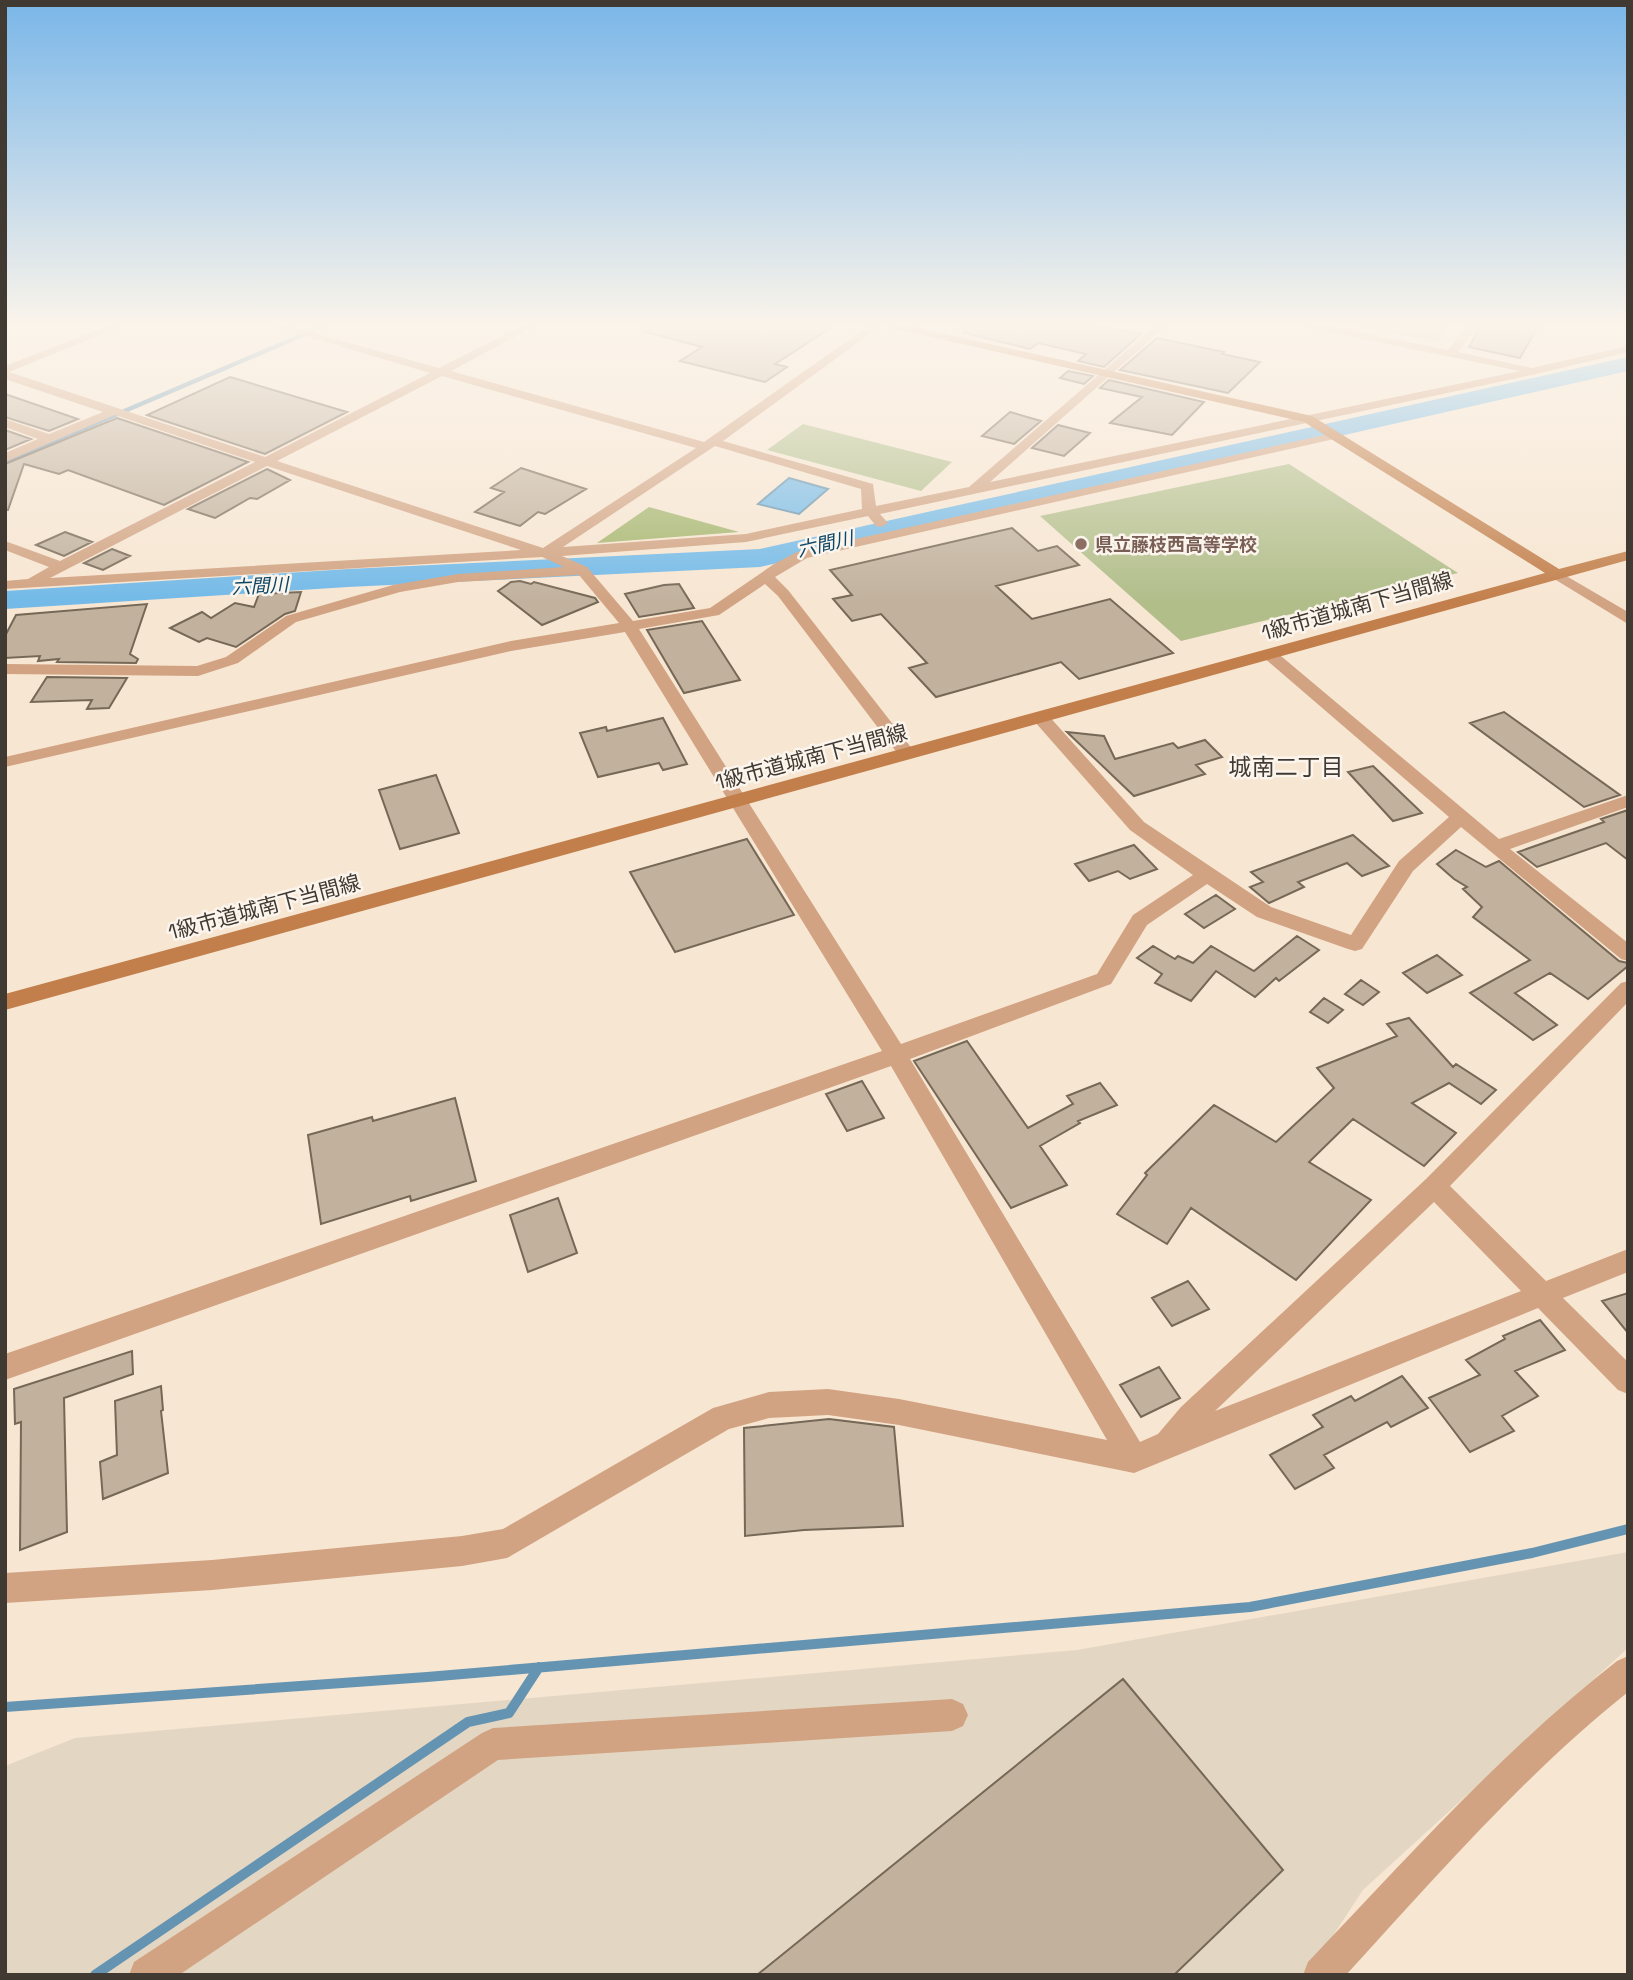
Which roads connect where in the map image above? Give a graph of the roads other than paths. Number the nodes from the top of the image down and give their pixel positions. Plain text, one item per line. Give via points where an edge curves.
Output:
1 (100, 417) edge
2 (134, 417) edge
3 (353, 417) edge
4 (611, 417) edge
5 (747, 417) edge
6 (1055, 417) edge
7 (1295, 417) edge
8 (1326, 417) edge
9 (1310, 421) junction
10 (5, 423) edge
11 (1334, 435) junction
12 (50, 439) junction
13 (710, 444) junction
14 (5, 458) edge
15 (267, 461) junction
16 (970, 492) junction
17 (873, 513) junction
18 (892, 535) junction
19 (5, 545) edge
20 (544, 553) junction
21 (1628, 555) edge
22 (59, 566) junction
23 (582, 570) junction
24 (1556, 574) junction
25 (767, 578) junction
26 (5, 584) edge
27 (28, 584) junction
28 (5, 596) edge
29 (1628, 619) edge
30 (630, 627) junction
31 (1269, 654) junction
32 (8, 673) edge
33 (1041, 718) junction
34 (907, 754) junction
35 (5, 762) edge
36 (737, 801) junction
37 (1628, 801) edge
38 (1461, 817) junction
39 (1496, 847) junction
40 (1207, 876) junction
41 (1628, 954) edge
42 (1628, 989) edge
43 (5, 1002) edge
44 (896, 1055) junction
45 (1434, 1186) junction
46 (1628, 1260) edge
47 (1543, 1295) junction
48 (5, 1367) edge
49 (1628, 1381) edge
50 (1168, 1444) junction
51 (1134, 1459) junction
52 (5, 1588) edge
53 (1628, 1672) edge
54 (952, 1715) dead end
55 (147, 1975) edge
56 (1321, 1975) edge

1 - 12 street
2 - 15 street
3 - 15 street
4 - 13 street
5 - 13 street
6 - 16 street
7 - 9 street
8 - 9 street
9 - 11 street
9 - 16 street
10 - 12 street
11 - 18 street
11 - 24 street
12 - 14 street
13 - 17 street via 868,487
13 - 20 street
15 - 20 street
15 - 22 street
16 - 17 street
17 - 18 street
17 - 20 street via 746,538
18 - 25 street via 802,555
19 - 22 street
20 - 23 street
20 - 27 street
21 - 24 street, 1級市道城南下当間線
22 - 27 street
23 - 30 street
23 - 32 street via 458,578 398,588 291,619 232,660 198,671
24 - 29 street
24 - 31 street, 1級市道城南下当間線
25 - 30 street via 715,612
25 - 34 street
26 - 27 street
27 - 28 street
30 - 35 street via 511,646
30 - 36 street
31 - 33 street, 1級市道城南下当間線
31 - 38 street
33 - 34 street, 1級市道城南下当間線
33 - 40 street via 1137,826
34 - 36 street, 1級市道城南下当間線
36 - 43 street, 1級市道城南下当間線
36 - 44 street
37 - 39 street
38 - 39 street
38 - 40 street via 1406,866 1355,944 1264,912
39 - 41 street
40 - 44 street via 1140,919 1104,979
42 - 45 street
44 - 48 street
44 - 51 street
45 - 47 street
45 - 50 street via 1191,1416
46 - 47 street
47 - 49 street
47 - 50 street
50 - 51 street
51 - 52 street via 899,1412 828,1402 769,1405 723,1417 507,1543 226,1574
53 - 56 street via 1571,1717 1468,1818
54 - 55 street via 494,1744

